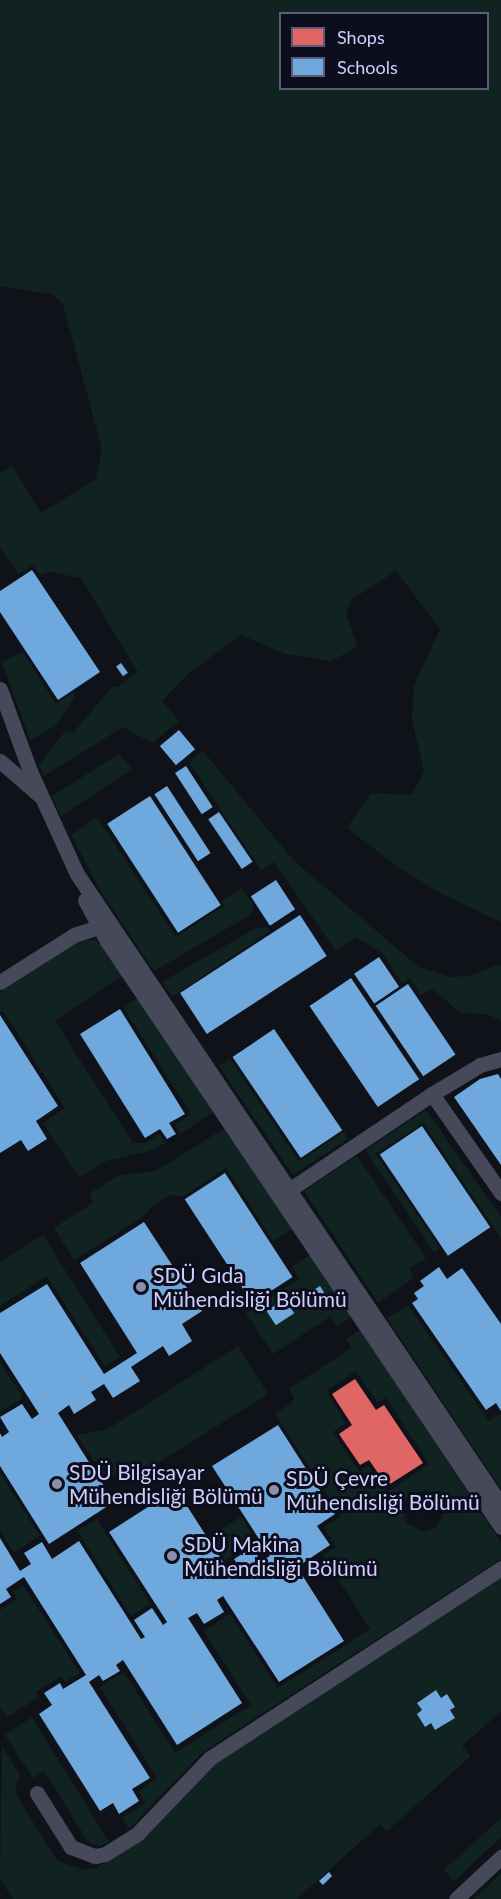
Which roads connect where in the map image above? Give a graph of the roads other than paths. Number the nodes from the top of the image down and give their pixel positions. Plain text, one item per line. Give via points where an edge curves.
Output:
1 (0, 689) edge
2 (0, 761) edge
3 (41, 796) junction
4 (104, 925) junction
5 (0, 982) edge
6 (501, 1059) edge
7 (432, 1094) junction
8 (285, 1192) junction
9 (501, 1193) edge
10 (501, 1505) edge
11 (501, 1527) edge
12 (501, 1568) edge
13 (37, 1794) dead end
14 (501, 1857) edge
15 (456, 1899) edge

1 - 3 street
2 - 3 street
3 - 4 street
4 - 5 street via 74,935
4 - 8 street
6 - 7 street via 480,1065
7 - 8 street
7 - 9 street
8 - 10 street
8 - 11 street
12 - 13 street via 210,1758 138,1833 105,1854 95,1856 71,1847
14 - 15 street

